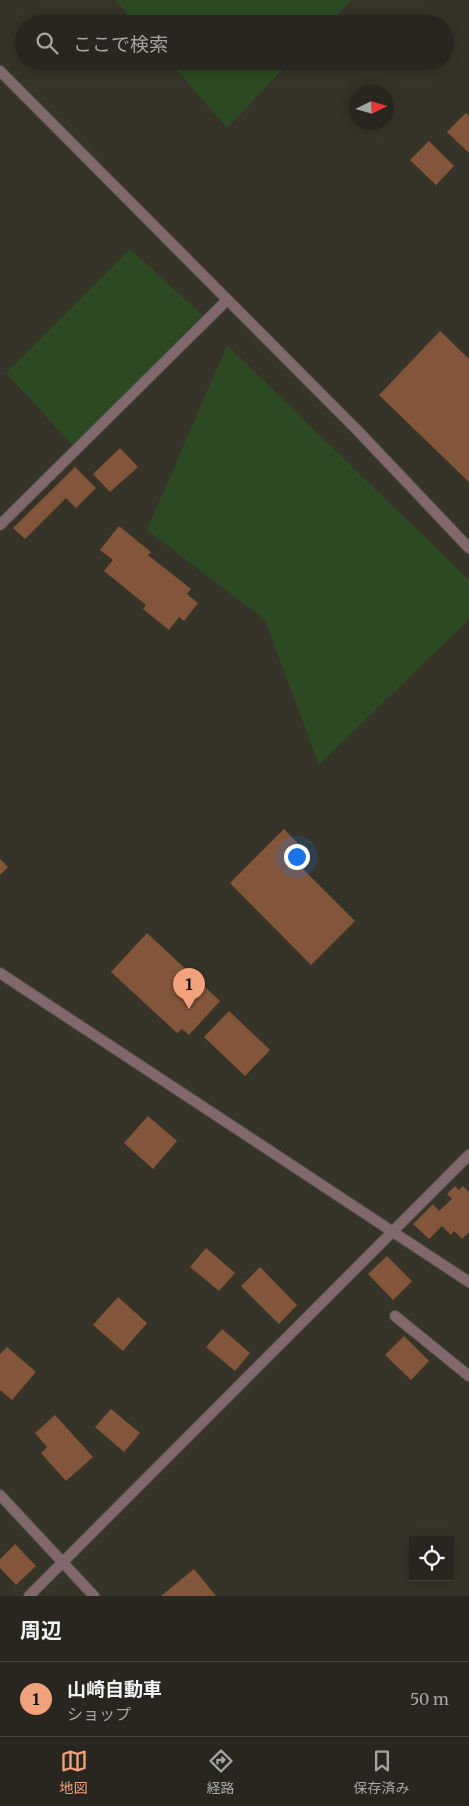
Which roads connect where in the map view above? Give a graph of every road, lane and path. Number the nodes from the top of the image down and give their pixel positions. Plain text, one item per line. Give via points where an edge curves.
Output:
1 (0, 71) edge
2 (226, 301) junction
3 (0, 525) edge
4 (469, 548) edge
5 (0, 972) edge
6 (469, 1155) edge
7 (393, 1232) junction
8 (469, 1282) edge
9 (395, 1316) dead end
10 (469, 1376) edge
11 (0, 1495) edge
12 (64, 1561) junction
13 (29, 1596) edge
14 (94, 1596) edge

1 - 2 street
2 - 3 street
2 - 4 street via 358,431
5 - 7 street
6 - 7 street
7 - 8 street
7 - 12 street
9 - 10 street
11 - 12 street
12 - 13 street
12 - 14 street

